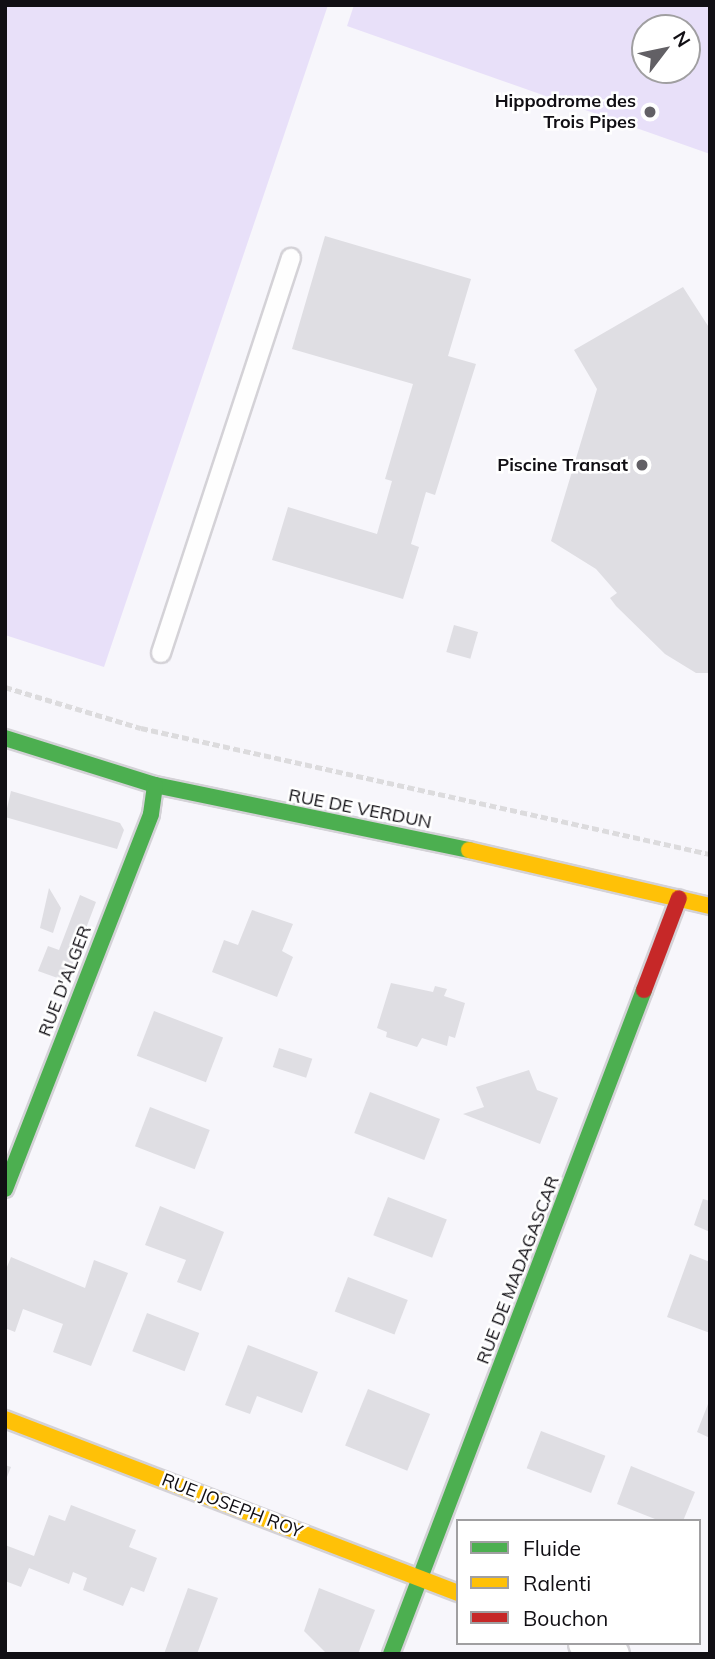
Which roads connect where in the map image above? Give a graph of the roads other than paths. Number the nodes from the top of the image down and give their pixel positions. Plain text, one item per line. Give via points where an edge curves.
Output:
1 (291, 258) dead end
2 (161, 653) dead end
3 (5, 738) edge
4 (155, 785) junction
5 (679, 898) junction
6 (710, 906) edge
7 (5, 1189) edge
8 (5, 1419) edge
9 (420, 1578) junction
10 (456, 1592) edge
11 (590, 1645) edge
12 (391, 1654) edge
13 (612, 1654) edge

1 - 2 lane
3 - 4 street, RUE DE VERDUN
4 - 5 street, RUE DE VERDUN
4 - 7 street, RUE D'ALGER via 151,814
5 - 6 street, RUE DE VERDUN
5 - 9 street, RUE DE MADAGASCAR
8 - 9 street, RUE JOSEPH ROY
9 - 10 street, RUE JOSEPH ROY
9 - 12 street, RUE DE MADAGASCAR
11 - 13 street

